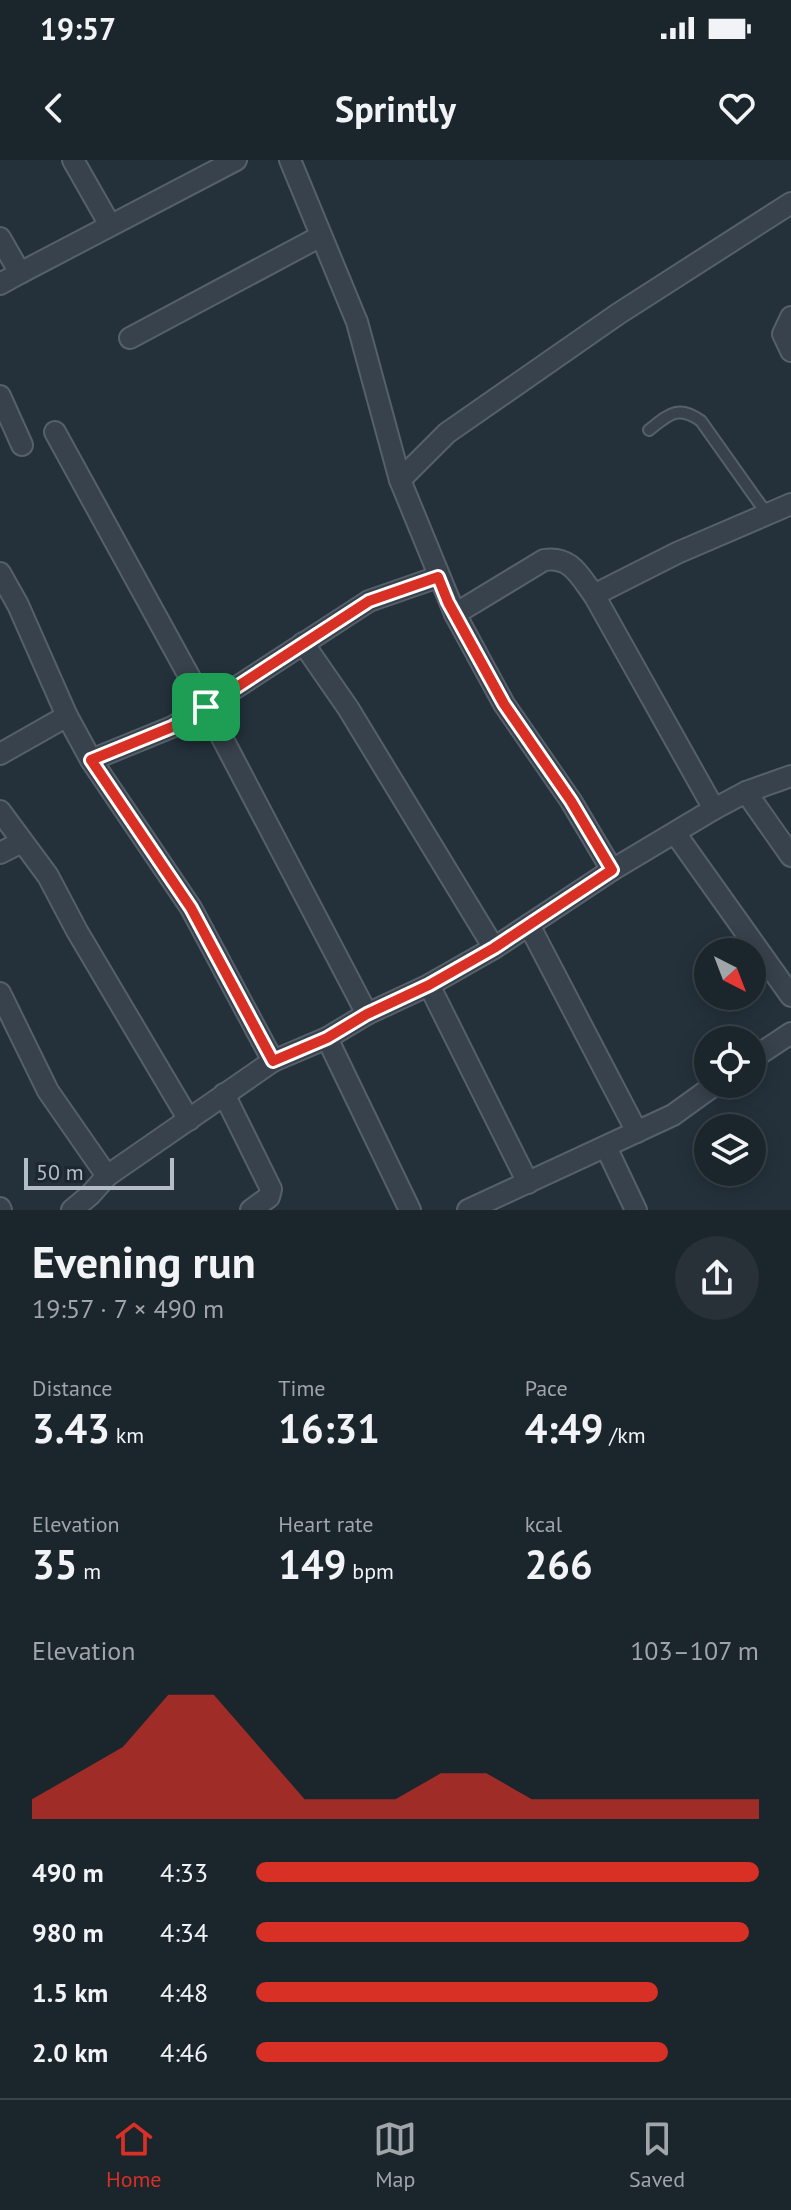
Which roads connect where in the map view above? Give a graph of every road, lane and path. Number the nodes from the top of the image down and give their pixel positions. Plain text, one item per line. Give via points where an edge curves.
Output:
1 (73, 160) edge
2 (236, 160) edge
3 (290, 160) edge
4 (202, 168) edge
5 (791, 203) edge
6 (110, 225) junction
7 (321, 236) junction
8 (0, 238) edge
9 (20, 273) junction
10 (0, 284) edge
11 (791, 317) edge
12 (130, 338) dead end
13 (791, 351) edge
14 (0, 396) edge
15 (649, 430) dead end
16 (55, 432) dead end
17 (22, 445) dead end
18 (400, 480) junction
19 (791, 504) edge
20 (767, 514) junction
21 (438, 577) junction
22 (2, 585) edge
23 (594, 595) junction
24 (455, 614) junction
25 (303, 643) junction
26 (206, 707) junction
27 (67, 716) junction
28 (0, 754) edge
29 (91, 760) junction
30 (791, 776) edge
31 (746, 792) junction
32 (714, 809) junction
33 (0, 811) edge
34 (675, 833) junction
35 (22, 842) junction
36 (0, 853) edge
37 (791, 856) edge
38 (612, 870) junction
39 (529, 925) junction
40 (494, 948) junction
41 (429, 985) junction
42 (0, 993) edge
43 (791, 996) edge
44 (367, 1014) junction
45 (791, 1033) edge
46 (327, 1038) junction
47 (766, 1050) edge
48 (273, 1061) junction
49 (224, 1094) junction
50 (697, 1098) edge
51 (189, 1120) junction
52 (637, 1132) junction
53 (606, 1147) junction
54 (107, 1176) junction
55 (528, 1183) junction
56 (497, 1204) edge
57 (72, 1210) edge
58 (251, 1210) edge
59 (410, 1210) edge
60 (468, 1210) edge
61 (636, 1210) edge

1 - 6 street
2 - 4 street
3 - 7 street
4 - 6 street
5 - 18 street via 447,433
6 - 9 street
7 - 12 street
7 - 18 street via 357,322
8 - 9 street
9 - 10 street
11 - 13 street via 783,334
14 - 17 street
15 - 20 lane via 678,411 690,412
16 - 26 street
18 - 21 street
19 - 20 street
20 - 23 street
21 - 24 street
21 - 25 street via 369,601
22 - 27 street via 18,605
23 - 24 street via 558,558 544,560
23 - 32 street
24 - 38 street via 504,704
25 - 26 street
25 - 40 street
26 - 29 street
26 - 44 street
27 - 28 street
27 - 29 street
29 - 48 street via 191,908
30 - 31 street
31 - 32 street
31 - 37 street
32 - 34 street
33 - 35 street
34 - 38 street
34 - 43 street
35 - 36 street
35 - 51 street via 48,876
38 - 39 street
39 - 40 street
39 - 52 street
40 - 41 street
41 - 44 street
41 - 55 street
42 - 54 street via 48,1091
44 - 46 street
45 - 47 street
46 - 48 street
46 - 59 street
48 - 49 street
49 - 51 street
49 - 58 street via 271,1189 269,1197
50 - 52 street
51 - 54 street
52 - 53 street
53 - 55 street
53 - 61 street
54 - 57 street
55 - 56 street
56 - 60 street

